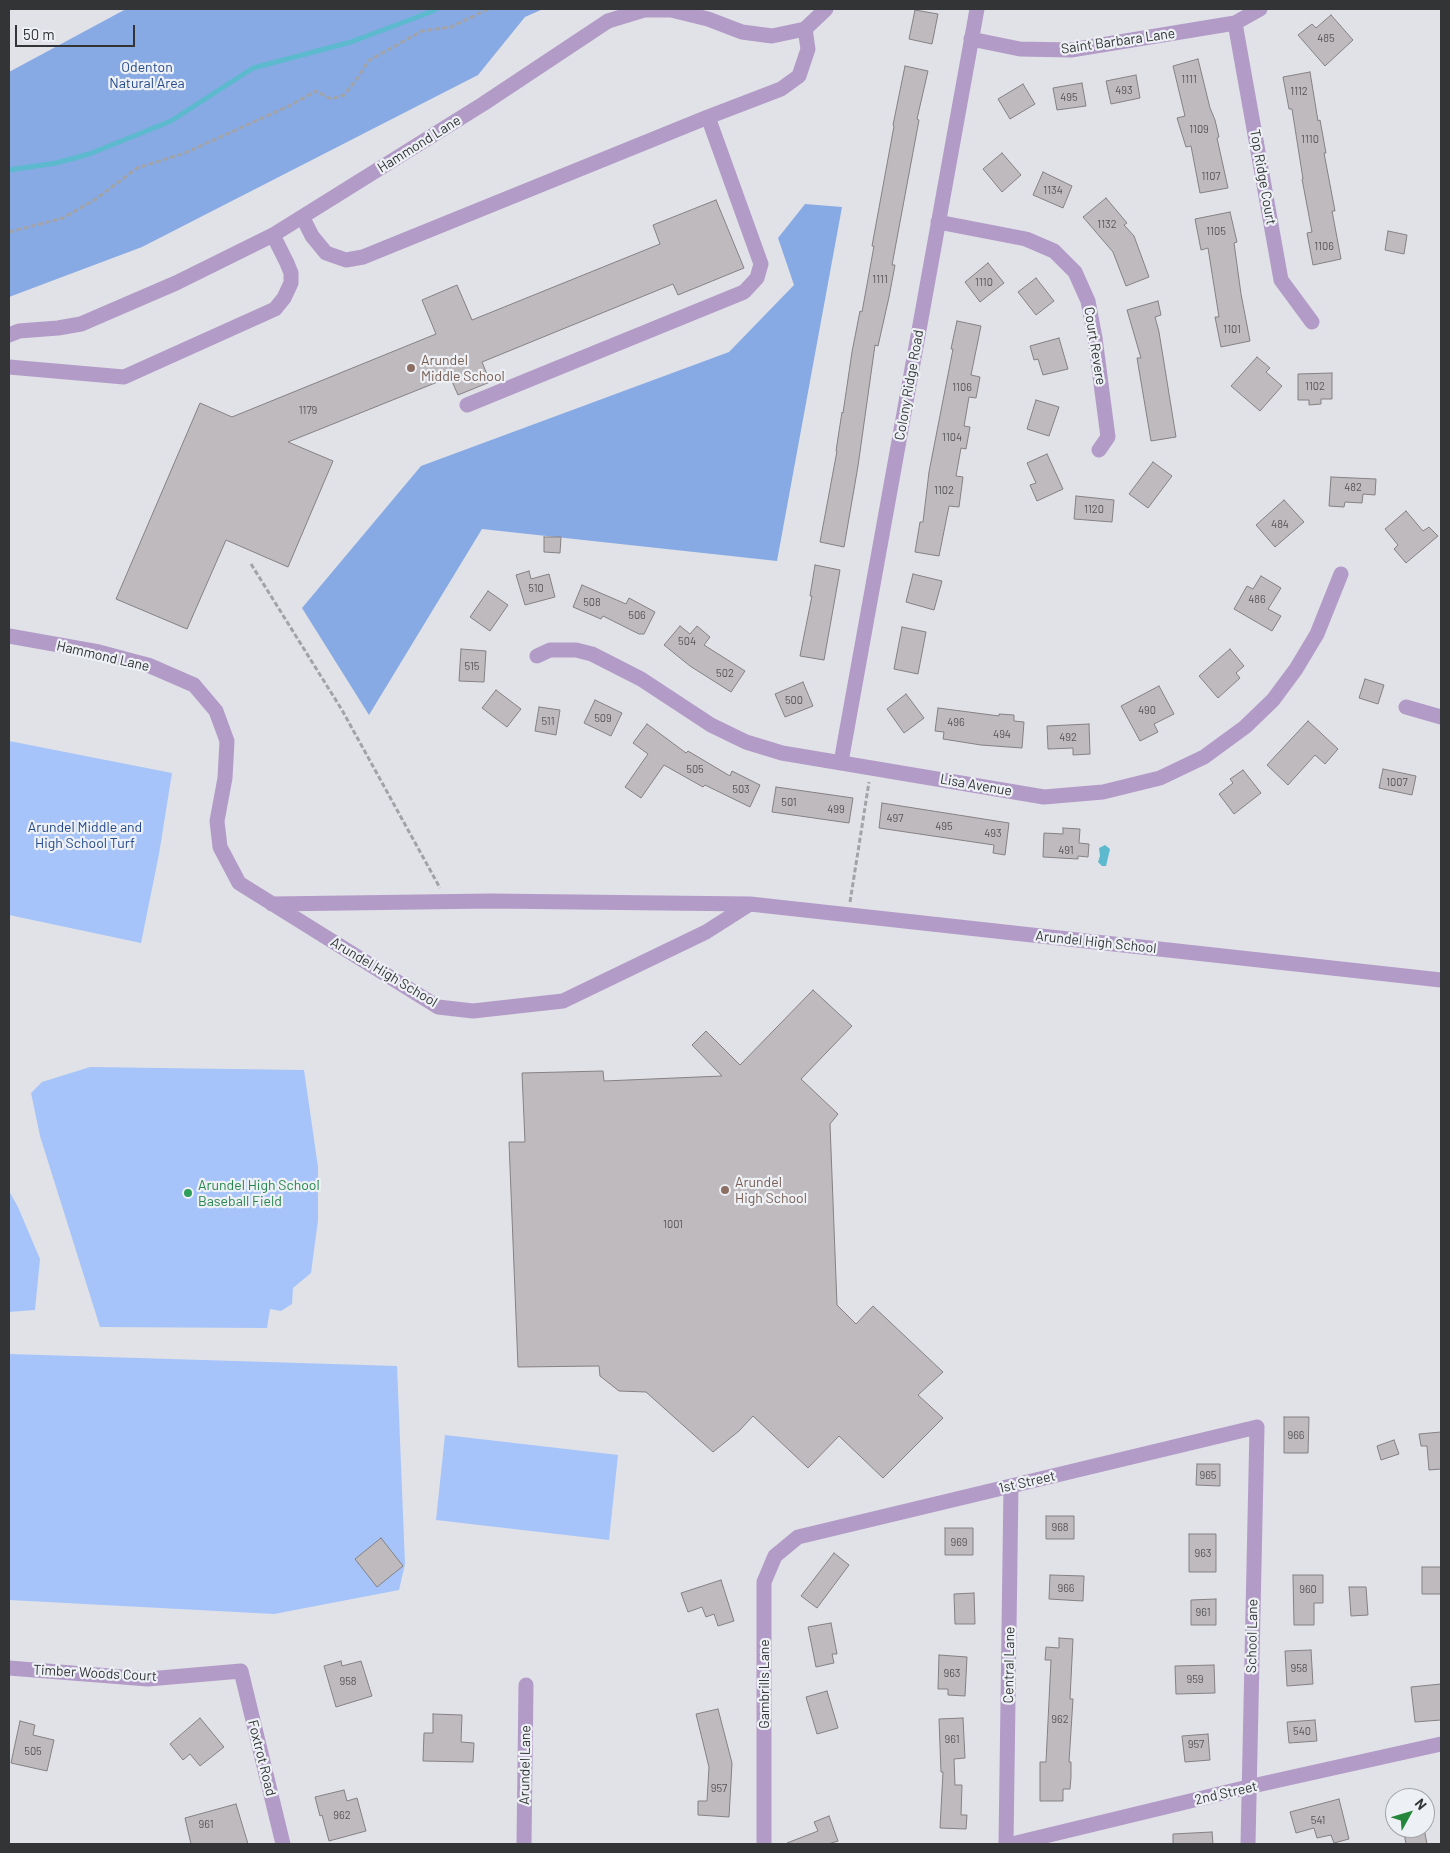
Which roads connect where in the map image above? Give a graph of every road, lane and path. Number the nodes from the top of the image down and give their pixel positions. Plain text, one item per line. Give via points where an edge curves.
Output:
1 (488, 9) edge
2 (826, 9) edge
3 (977, 9) edge
4 (1260, 9) edge
5 (1235, 23) junction
6 (805, 29) junction
7 (971, 40) junction
8 (708, 117) junction
9 (303, 218) junction
10 (938, 222) junction
11 (9, 232) edge
12 (273, 235) junction
13 (1312, 322) dead end
14 (9, 335) edge
15 (9, 367) edge
16 (467, 405) dead end
17 (1100, 450) dead end
18 (251, 564) dead end
19 (1341, 574) dead end
20 (9, 636) edge
21 (537, 656) dead end
22 (194, 685) joint
23 (1406, 707) dead end
24 (1441, 717) edge
25 (842, 762) junction
26 (872, 767) junction
27 (448, 901) junction
28 (272, 904) junction
29 (750, 904) junction
30 (848, 915) junction
31 (1441, 980) edge
32 (1257, 1427) joint
33 (1011, 1486) junction
34 (798, 1537) joint
35 (9, 1668) edge
36 (241, 1671) joint
37 (526, 1685) dead end
38 (1441, 1744) edge
39 (1248, 1787) junction
40 (284, 1844) edge
41 (524, 1844) edge
42 (764, 1844) edge
43 (1006, 1844) edge
44 (1012, 1844) edge
45 (1248, 1844) edge

1 - 11 path via 451,27 422,31 368,61 344,95 332,98 316,91 185,153 137,168 96,199 62,218
2 - 6 street
3 - 7 street, Colony Ridge Road
4 - 5 street, Saint Barbara Lane
5 - 7 street, Saint Barbara Lane via 1071,50 1020,48
5 - 13 street, Top Ridge Court via 1281,280
6 - 8 street via 808,49 799,76 781,89
6 - 9 street, Hammond Lane via 772,36 742,32 671,10 644,10 608,21
7 - 10 street, Colony Ridge Road
8 - 9 street via 363,257 346,260 326,253
8 - 16 street via 761,264 757,278 736,296
9 - 12 street, Hammond Lane
10 - 17 street, Court Revere via 1026,239 1054,251 1074,272 1088,301 1095,338 1108,437
10 - 25 street, Colony Ridge Road
12 - 14 street, Hammond Lane via 176,283 81,324
12 - 15 street via 291,273 291,283 275,309 124,376
18 - 27 path via 342,710
19 - 26 street, Lisa Avenue via 1317,634 1273,700 1246,727 1204,757 1160,778 1103,792 1044,797
20 - 22 street, Hammond Lane via 99,652 148,665
21 - 25 street, Lisa Avenue via 550,650 592,654 641,678 711,725 746,742 782,753
22 - 28 street, Arundel High School via 216,711 227,741 225,778 217,822 220,847 239,883
23 - 24 street
25 - 26 street, Lisa Avenue
26 - 30 path
27 - 28 street, Arundel High School
27 - 29 street, Arundel High School
28 - 29 street, Arundel High School via 438,1007 473,1011 563,1001 706,932
29 - 30 street, Arundel High School
30 - 31 street, Arundel High School
32 - 33 street, 1st Street
32 - 39 street, School Lane
33 - 34 street, 1st Street
33 - 43 street, Central Lane
34 - 42 street, Gambrills Lane via 775,1556 764,1582
35 - 36 street, Timber Woods Court via 148,1679
36 - 40 street, Foxtrot Road
37 - 41 street, Arundel Lane
38 - 39 street, 2nd Street
39 - 44 street, 2nd Street
39 - 45 street, School Lane

